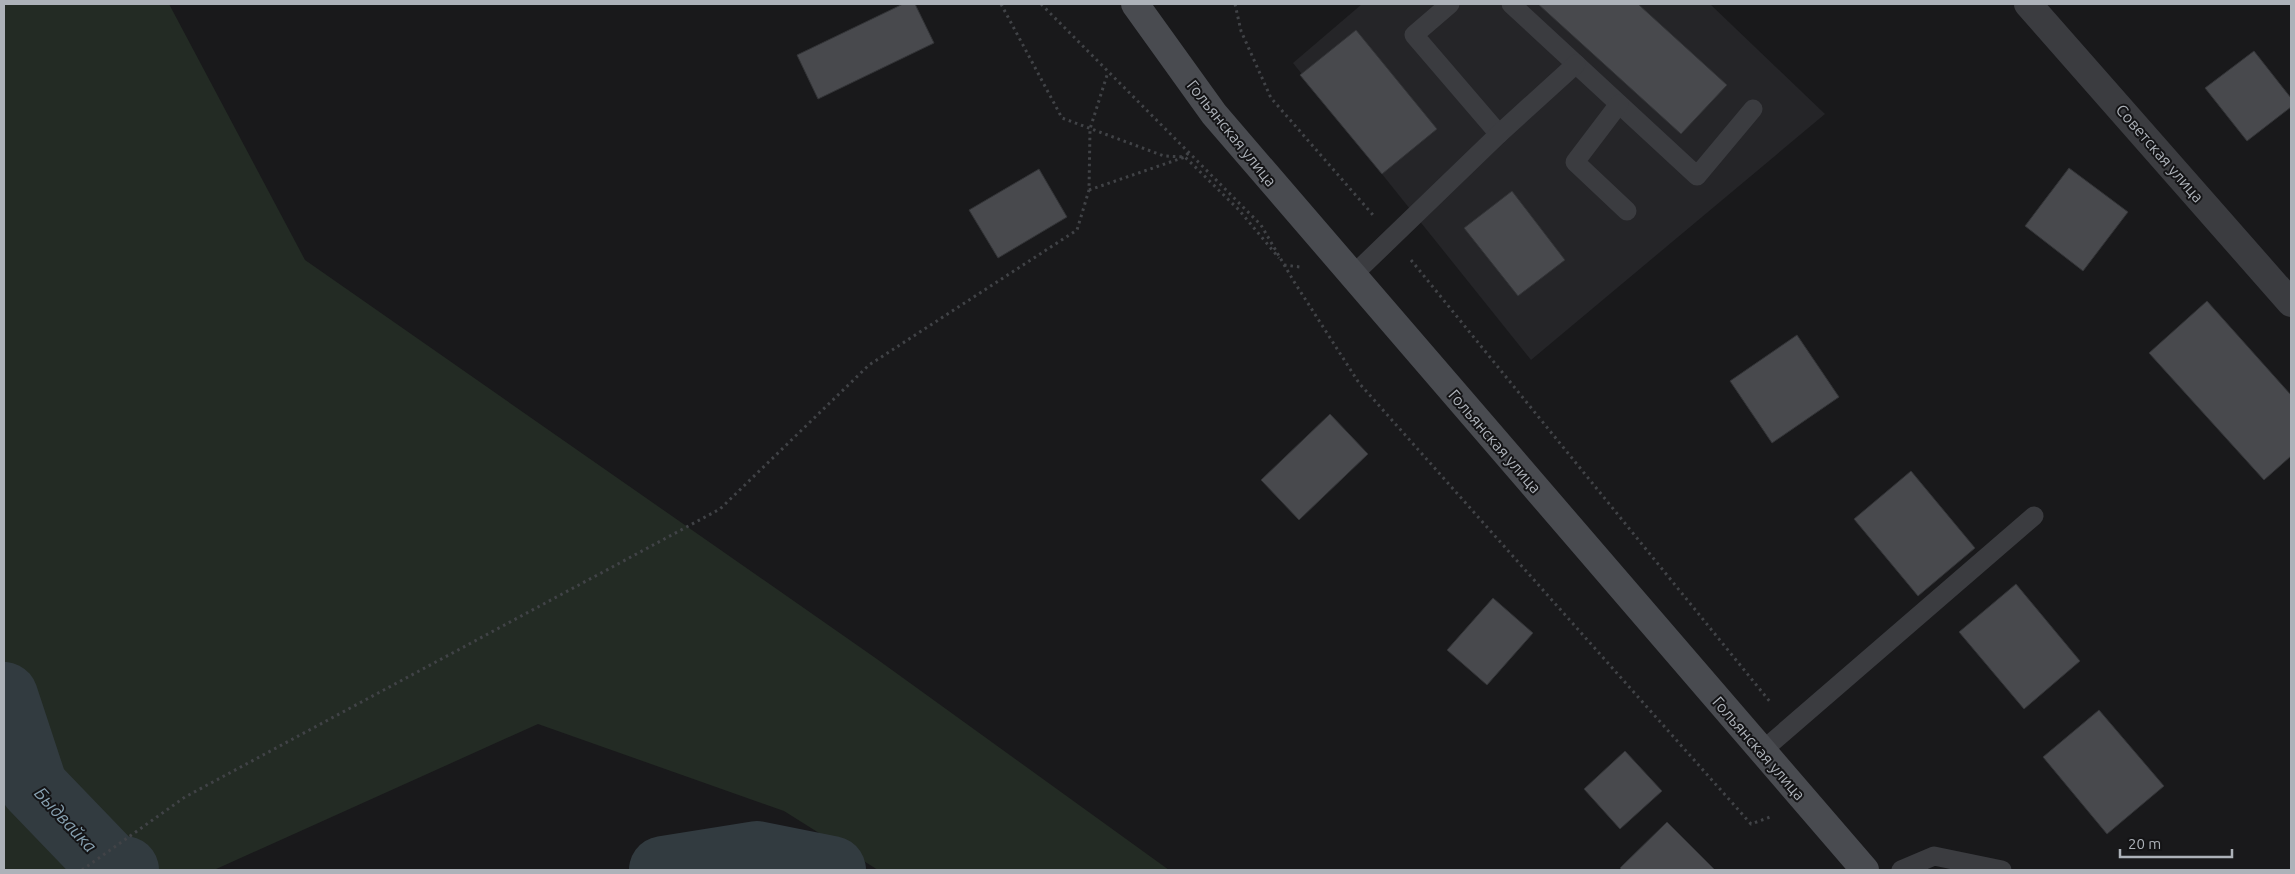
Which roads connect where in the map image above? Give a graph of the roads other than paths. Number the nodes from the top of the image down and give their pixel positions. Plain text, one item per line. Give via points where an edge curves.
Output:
1 (1135, 4) edge
2 (1450, 4) edge
3 (1511, 4) edge
4 (2028, 4) edge
5 (1576, 64) junction
6 (1620, 104) junction
7 (1753, 108) dead end
8 (1499, 134) junction
9 (1627, 211) dead end
10 (1353, 275) junction
11 (2291, 303) edge
12 (2034, 516) dead end
13 (1762, 751) junction
14 (1865, 870) edge
15 (1901, 870) edge
16 (2002, 870) edge

1 - 10 main road, Гольянская улица via 1214,114
2 - 8 lane via 1414,35
3 - 5 lane
4 - 11 street, Советская улица
5 - 6 lane
5 - 8 lane
6 - 7 lane via 1697,176
6 - 9 lane via 1575,162
8 - 10 lane
10 - 13 main road, Гольянская улица
12 - 13 lane
13 - 14 main road, Гольянская улица
15 - 16 lane via 1934,856

